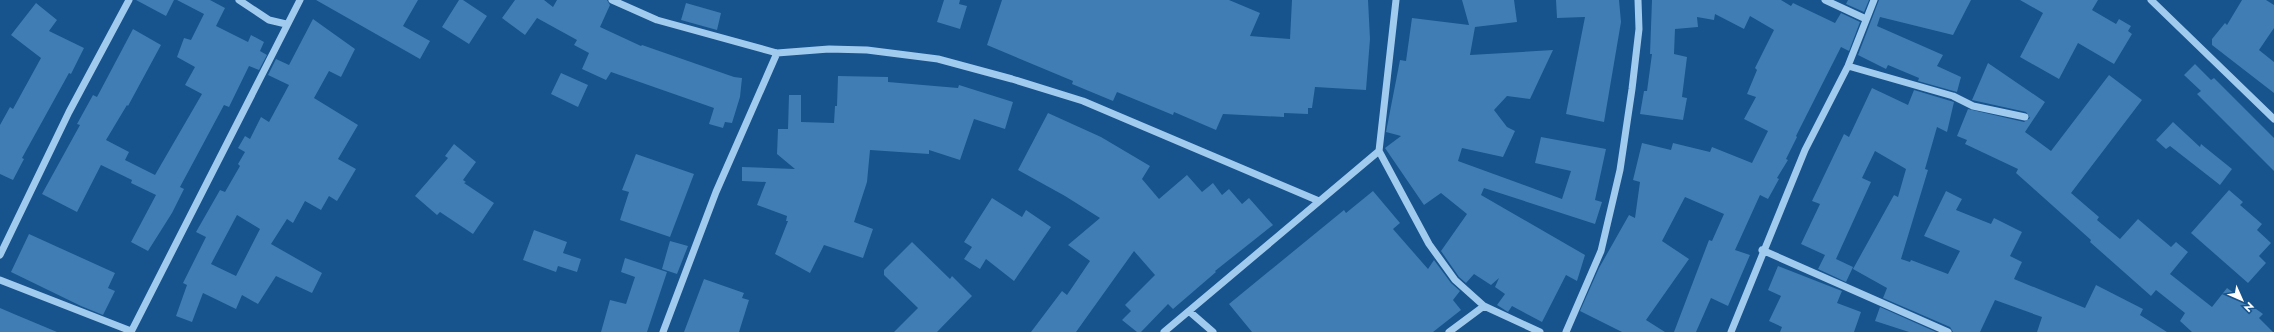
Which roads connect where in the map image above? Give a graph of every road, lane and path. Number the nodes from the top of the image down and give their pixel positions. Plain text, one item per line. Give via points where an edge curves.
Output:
1 (129, 0) edge
2 (239, 0) edge
3 (300, 0) edge
4 (612, 0) edge
5 (1396, 0) edge
6 (1638, 0) edge
7 (1825, 0) edge
8 (1874, 0) edge
9 (2151, 0) edge
10 (1866, 19) junction
11 (286, 24) junction
12 (777, 53) junction
13 (1848, 66) junction
14 (2026, 118) dead end
15 (2274, 119) edge
16 (1379, 151) junction
17 (1319, 201) junction
18 (1762, 250) junction
19 (0, 255) edge
20 (0, 280) edge
21 (1484, 306) junction
22 (1190, 312) junction
23 (131, 331) edge
24 (664, 332) edge
25 (1164, 332) edge
26 (1213, 332) edge
27 (1449, 332) edge
28 (1540, 332) edge
29 (1566, 332) edge
30 (1730, 332) edge
31 (1948, 332) edge

1 - 19 street via 69,112
2 - 11 street via 268,20
3 - 11 street
4 - 12 street via 657,20
5 - 16 street
6 - 29 street via 1639,29 1620,170 1601,251
7 - 10 street
8 - 10 street
9 - 15 street
10 - 13 street
11 - 23 street
12 - 17 street via 829,49 867,50 938,58 1083,101
12 - 24 street via 716,192
13 - 14 street via 1953,96 1973,106
13 - 18 street via 1805,150
16 - 17 street
16 - 21 street via 1429,244 1455,280
17 - 22 street
18 - 30 street
18 - 31 street
20 - 23 street
21 - 27 street
21 - 28 street
22 - 25 street
22 - 26 street

